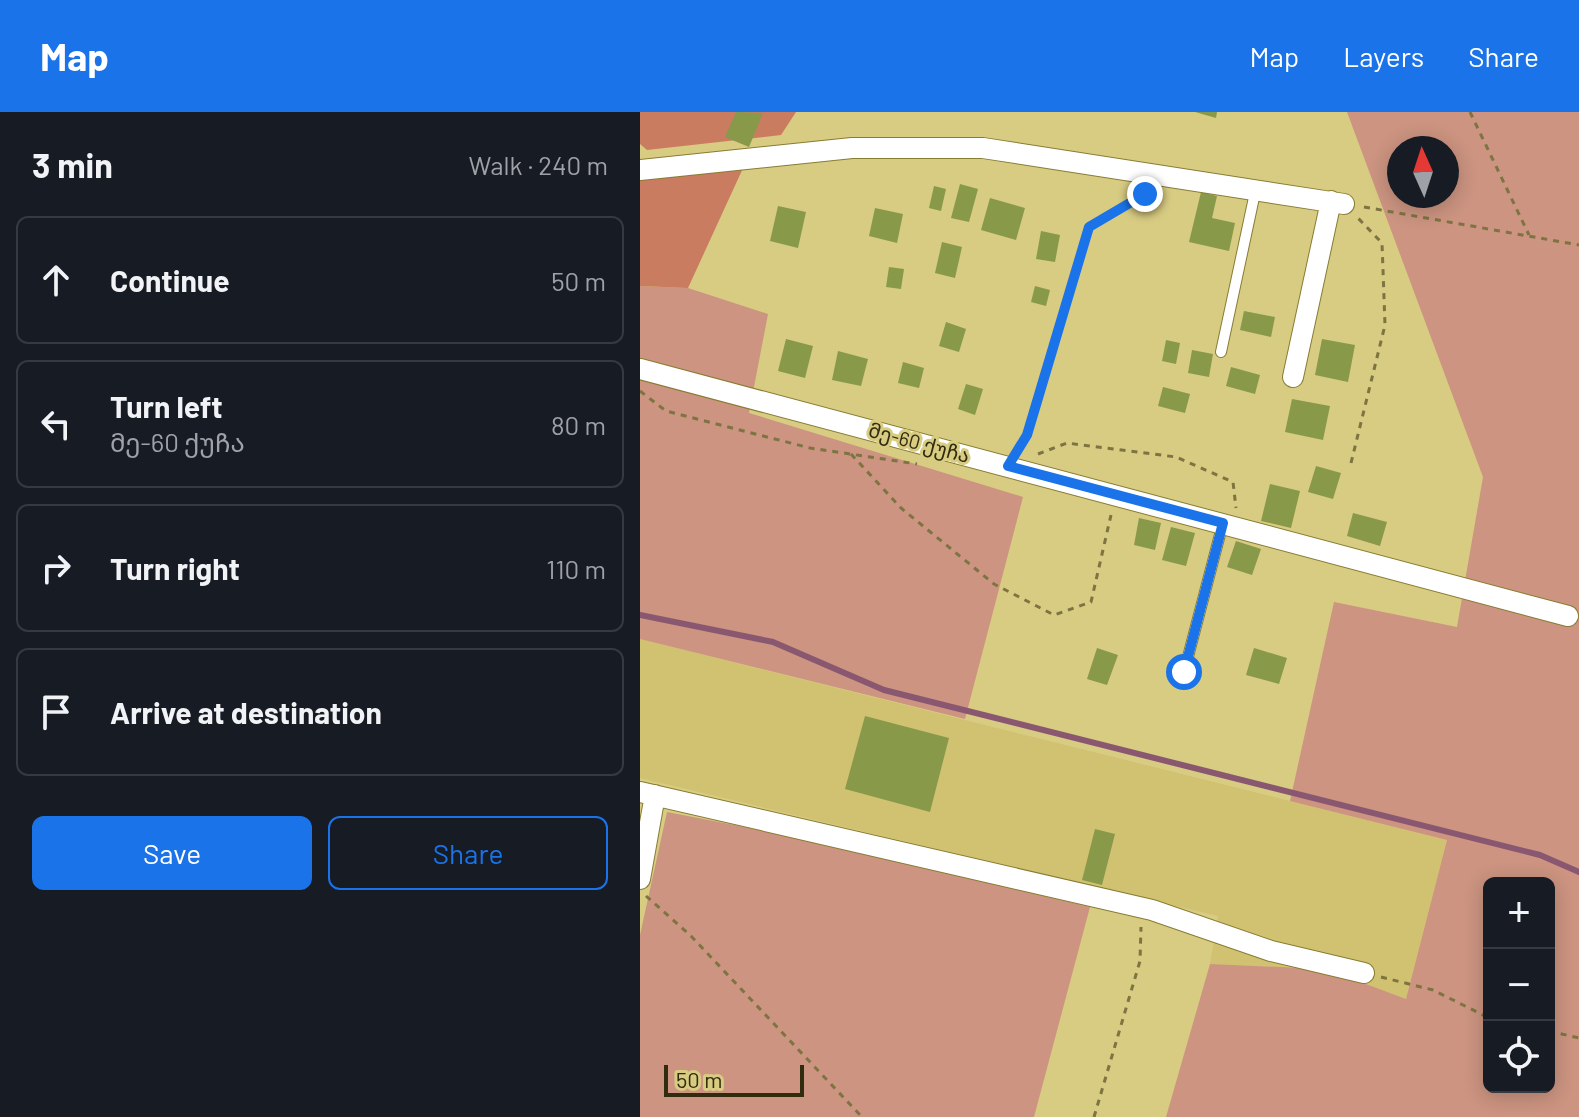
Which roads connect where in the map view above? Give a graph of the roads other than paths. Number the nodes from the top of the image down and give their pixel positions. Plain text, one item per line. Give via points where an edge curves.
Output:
1 (640, 170) edge
2 (1256, 188) junction
3 (1221, 352) dead end
4 (640, 369) edge
5 (1293, 377) dead end
6 (1231, 525) junction
7 (1568, 616) dead end
8 (1184, 672) dead end
9 (648, 794) edge
10 (640, 879) edge
11 (1364, 973) road end

1 - 2 street via 852,148 983,148
2 - 3 lane
2 - 5 street via 1338,202
4 - 6 street, მე-60 ქუჩა
6 - 7 street, მე-60 ქუჩა
6 - 8 lane
9 - 10 street
9 - 11 street via 1141,908 1271,951

